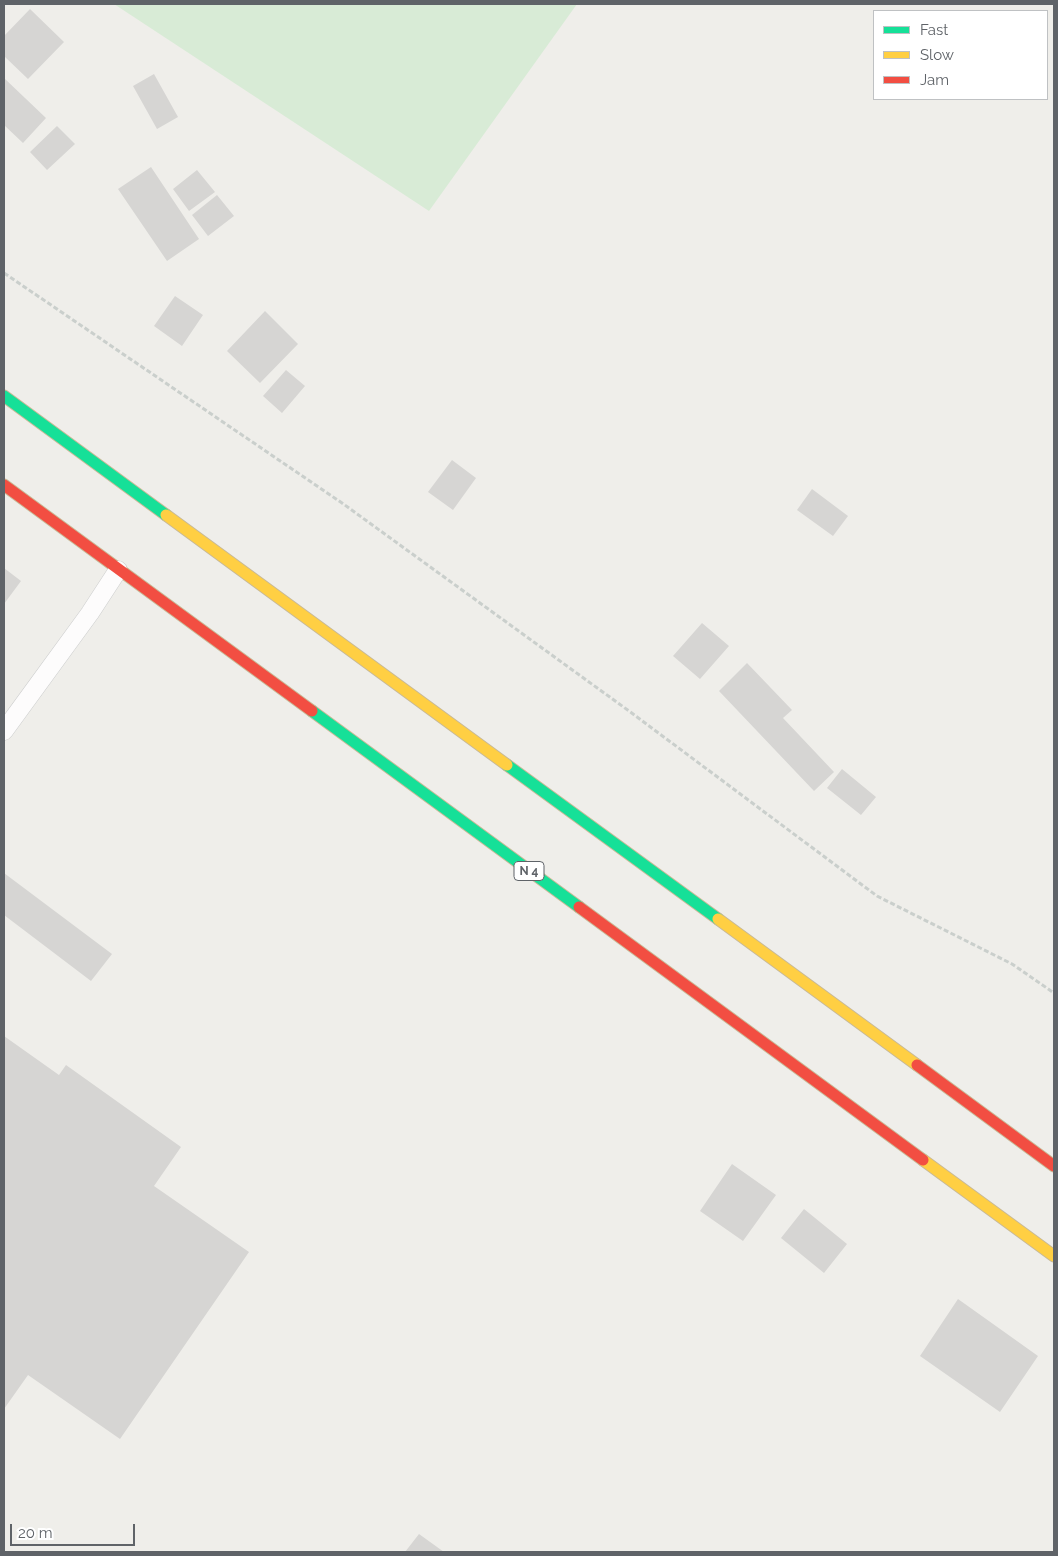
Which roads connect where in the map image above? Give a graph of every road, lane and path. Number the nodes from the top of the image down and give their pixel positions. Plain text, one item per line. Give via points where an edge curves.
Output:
1 (4, 273) edge
2 (4, 396) edge
3 (4, 485) edge
4 (118, 570) junction
5 (4, 731) edge
6 (1054, 993) edge
7 (1054, 1166) edge
8 (1054, 1256) edge

1 - 6 path via 342,503 877,896 1012,964
2 - 7 highway
3 - 4 highway, N 4
4 - 5 lane
4 - 8 highway, N 4

